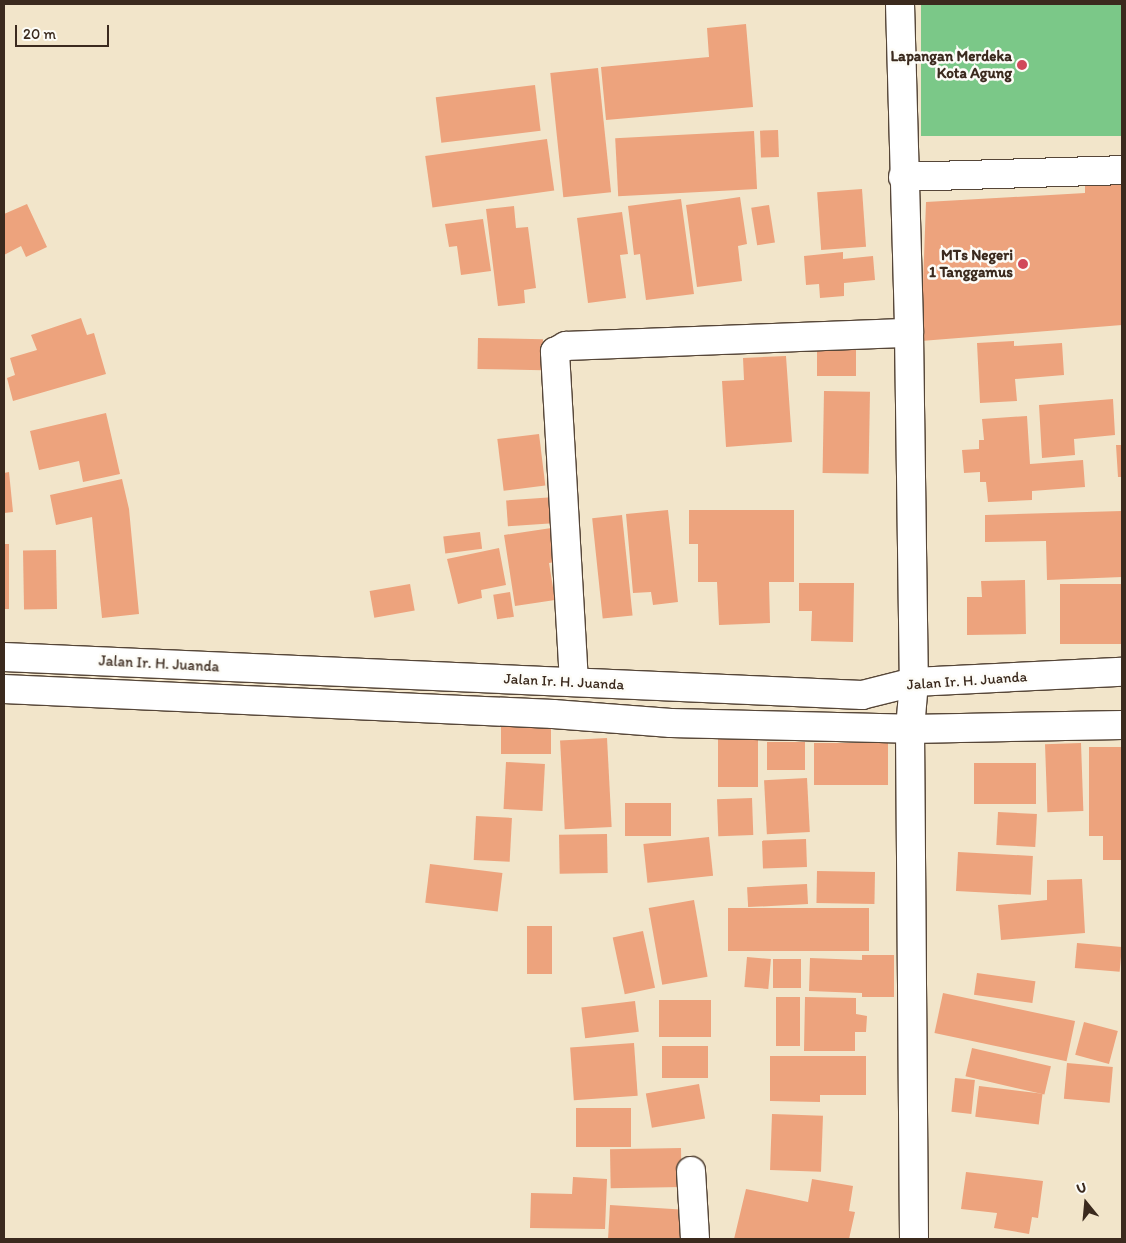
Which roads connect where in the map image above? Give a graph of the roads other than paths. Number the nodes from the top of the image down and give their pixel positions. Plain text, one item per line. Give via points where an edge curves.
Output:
1 (900, 4) edge
2 (1122, 170) edge
3 (903, 177) junction
4 (909, 333) junction
5 (4, 657) edge
6 (1122, 672) edge
7 (574, 682) junction
8 (914, 682) junction
9 (4, 689) edge
10 (1122, 725) edge
11 (910, 729) junction
12 (692, 1171) dead end
13 (695, 1239) edge
14 (914, 1239) edge

1 - 3 main road
2 - 3 main road
3 - 4 main road
4 - 7 main road via 566,346 556,352
4 - 8 main road
5 - 7 main road, Jalan Ir. H. Juanda
6 - 8 main road, Jalan Ir. H. Juanda
7 - 8 main road, Jalan Ir. H. Juanda via 862,695
8 - 11 main road
9 - 11 main road via 553,714 671,723
10 - 11 main road
11 - 14 main road
12 - 13 main road

